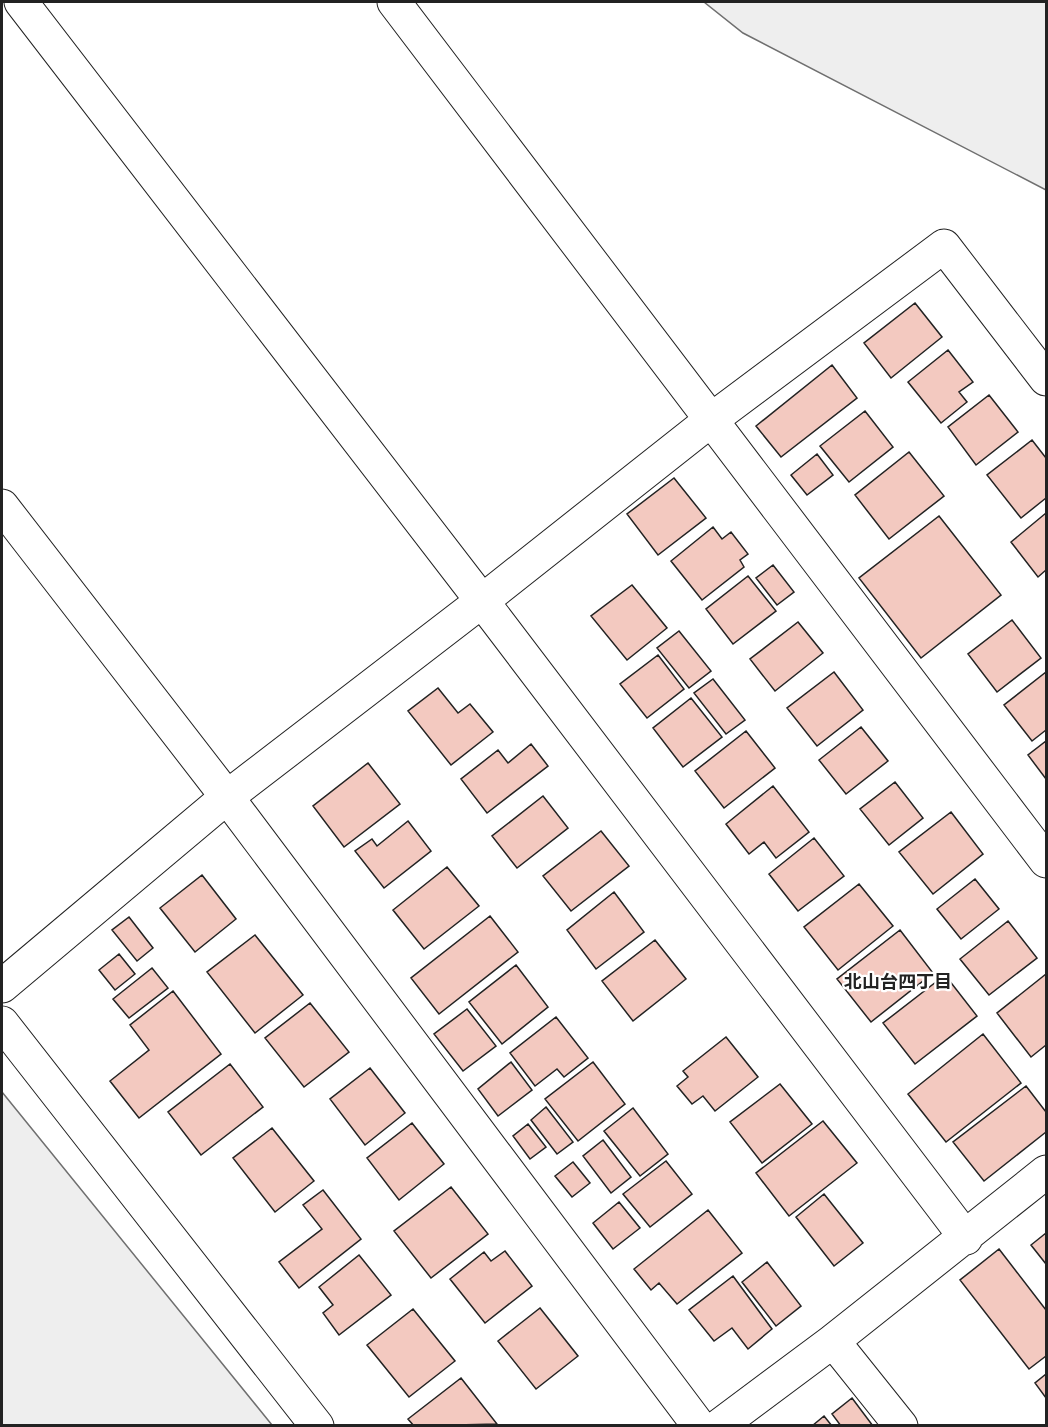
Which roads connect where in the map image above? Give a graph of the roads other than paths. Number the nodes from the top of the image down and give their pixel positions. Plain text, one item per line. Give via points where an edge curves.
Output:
1 (21, 2) edge
2 (394, 2) edge
3 (1047, 379) edge
4 (711, 420) junction
5 (2, 506) edge
6 (482, 601) junction
7 (227, 797) junction
8 (1047, 861) edge
9 (2, 986) edge
10 (2, 1023) edge
11 (1047, 1172) edge
12 (966, 1238) junction
13 (833, 1341) junction
14 (317, 1425) edge
15 (699, 1425) edge
16 (719, 1425) edge
17 (901, 1425) edge

1 - 6 street
2 - 4 street
3 - 4 street via 944,246
4 - 6 street
4 - 8 street
5 - 7 street
6 - 7 street
6 - 12 street
7 - 9 street
7 - 15 street
10 - 14 street
11 - 12 street
12 - 13 street
13 - 16 street
13 - 17 street

